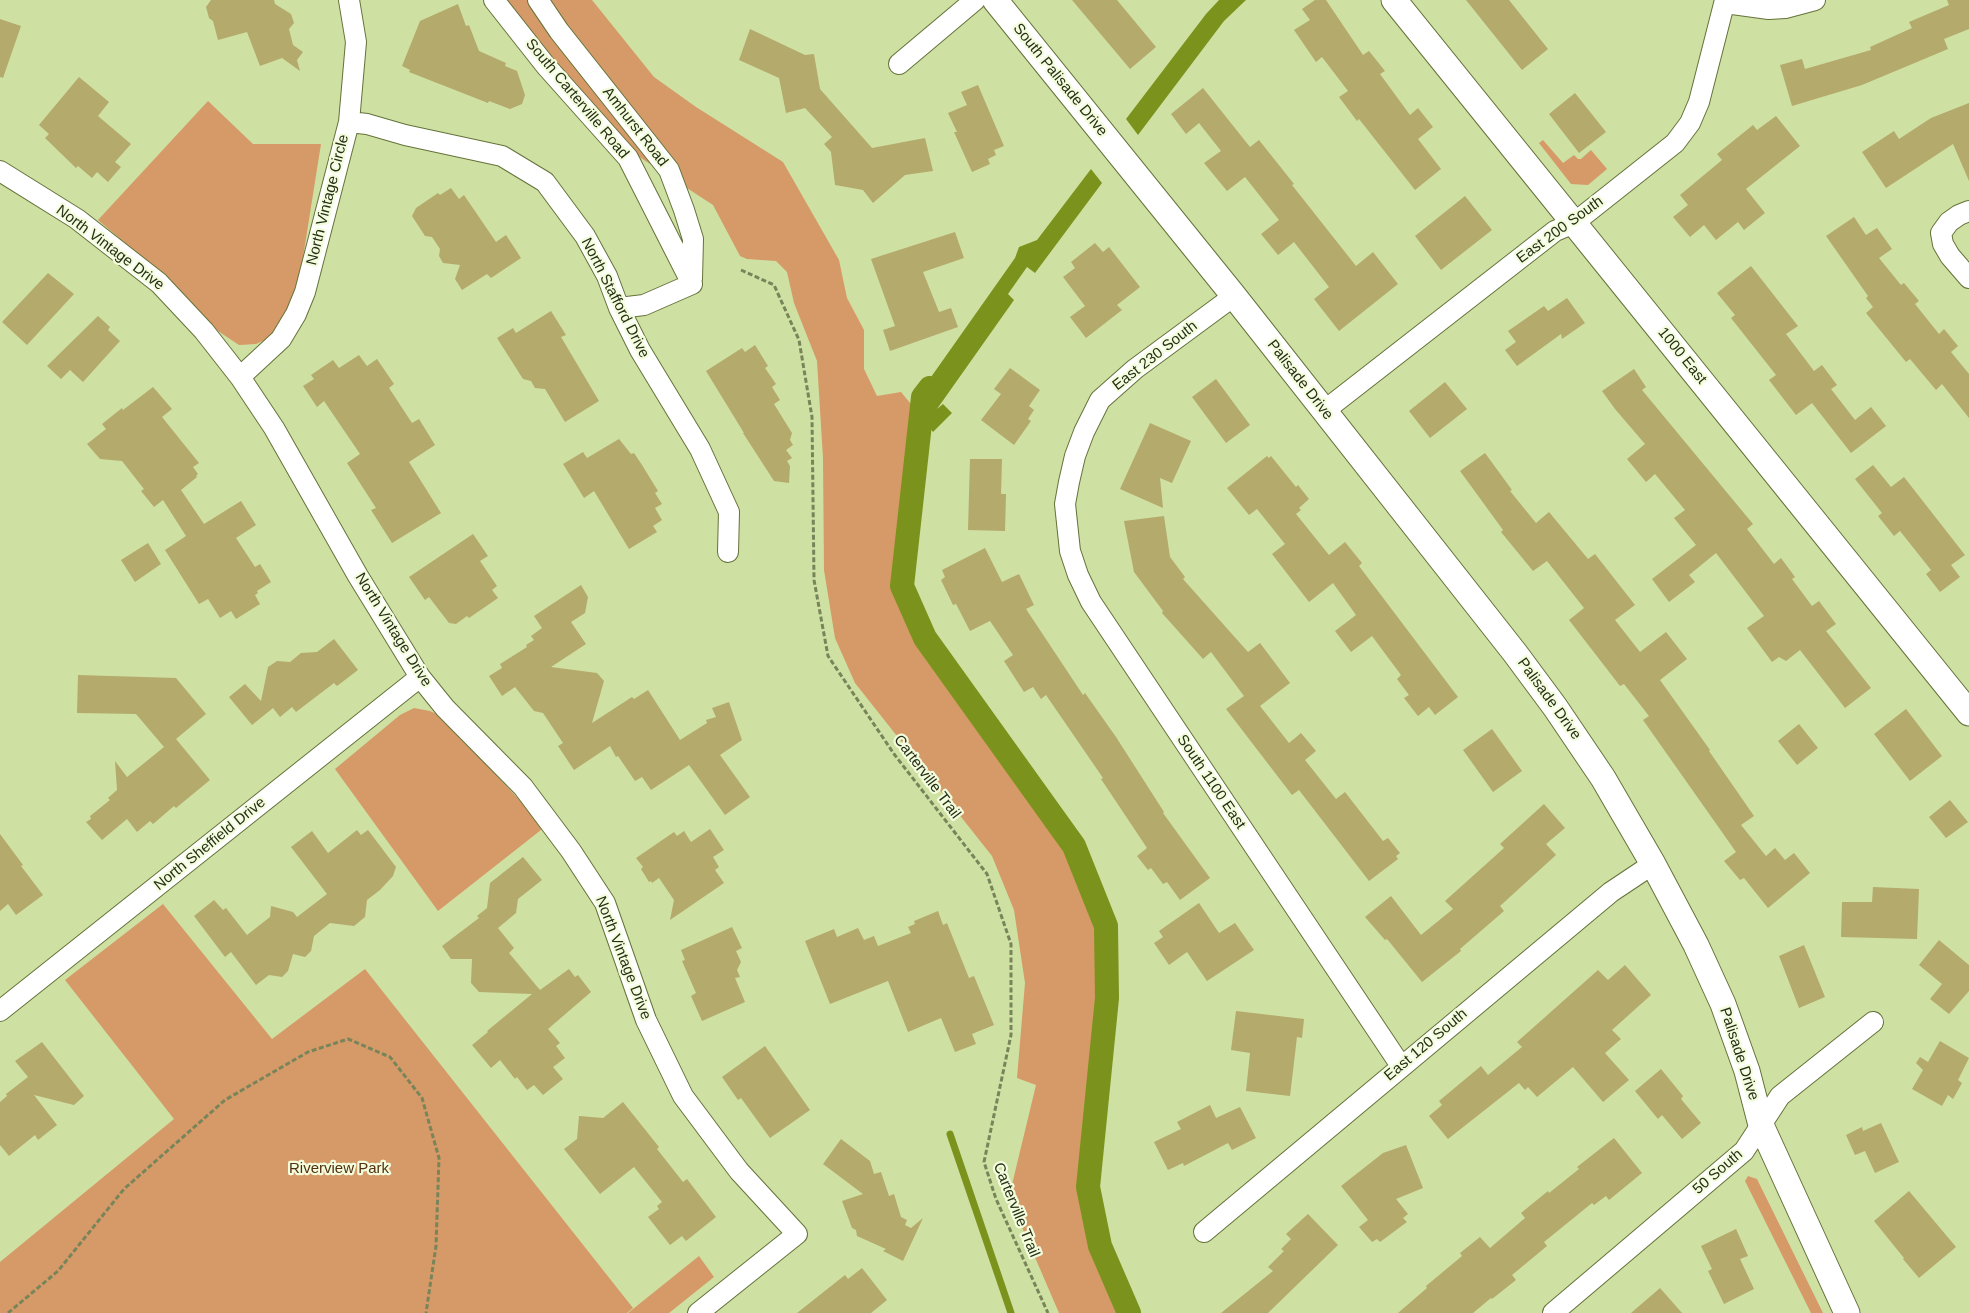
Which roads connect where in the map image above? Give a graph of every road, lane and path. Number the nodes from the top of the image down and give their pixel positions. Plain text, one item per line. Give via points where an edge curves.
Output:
1 (350, 0) edge
2 (494, 0) edge
3 (538, 0) edge
4 (976, 0) edge
5 (995, 0) edge
6 (1394, 0) edge
7 (1815, 0) edge
8 (1725, 1) edge
9 (899, 64) dead end
10 (349, 122) junction
11 (1125, 160) joint
12 (0, 171) edge
13 (1969, 211) edge
14 (1574, 223) junction
15 (741, 270) dead end
16 (1969, 278) edge
17 (692, 284) junction
18 (1234, 296) junction
19 (619, 308) junction
20 (240, 378) junction
21 (1324, 411) junction
22 (1069, 482) joint
23 (728, 552) dead end
24 (420, 678) junction
25 (1969, 713) edge
26 (1653, 864) junction
27 (0, 1011) edge
28 (1872, 1022) dead end
29 (1401, 1066) junction
30 (1761, 1126) junction
31 (1204, 1232) dead end
32 (8, 1313) edge
33 (426, 1313) edge
34 (698, 1313) edge
35 (1048, 1313) edge
36 (1553, 1313) edge
37 (1847, 1313) edge

1 - 10 street, North Vintage Circle via 356,42
2 - 17 street, South Carterville Road via 546,66 628,158
3 - 17 street, Amhurst Road via 669,170 692,239
4 - 9 street
5 - 11 street, South Palisade Drive
6 - 14 street, 1000 East
7 - 8 street via 1769,9
8 - 14 street, East 200 South via 1699,102 1690,123 1675,142
10 - 19 street, North Stafford Drive via 502,156 545,182 585,236 607,276
10 - 20 street, North Vintage Circle via 305,292 296,314 281,339
11 - 18 street, Palisade Drive
12 - 20 street, North Vintage Drive via 77,219 159,283 204,331
13 - 16 street via 1949,222 1941,233 1950,256
14 - 21 street, East 200 South via 1555,231
14 - 25 street, 1000 East
15 - 35 path, Carterville Trail via 774,285 799,340 812,417 814,580 828,656 894,754 987,874 1011,944 1011,1035 984,1162 996,1198
17 - 19 street via 644,305
18 - 21 street, Palisade Drive
18 - 22 street, East 230 South via 1135,368 1100,400 1084,432
19 - 23 street, North Stafford Drive via 640,350 700,449 729,512
20 - 24 street, North Vintage Drive via 274,428
21 - 26 street, Palisade Drive via 1555,707 1603,778
22 - 29 street, South 1100 East via 1065,504 1070,551 1091,602
24 - 27 street, North Sheffield Drive
24 - 34 street, North Vintage Drive via 444,708 523,787 571,851 604,903 646,1020 683,1096 739,1171 797,1234
26 - 29 street, East 120 South via 1611,892
26 - 30 street, Palisade Drive via 1723,1004 1747,1071
28 - 30 street, 50 South via 1780,1096
29 - 31 street, East 120 South
30 - 36 street, 50 South via 1744,1151
30 - 37 street, Palisade Drive
32 - 33 path via 58,1271 124,1189 225,1100 308,1052 348,1039 390,1057 422,1098 437,1149 436,1246

